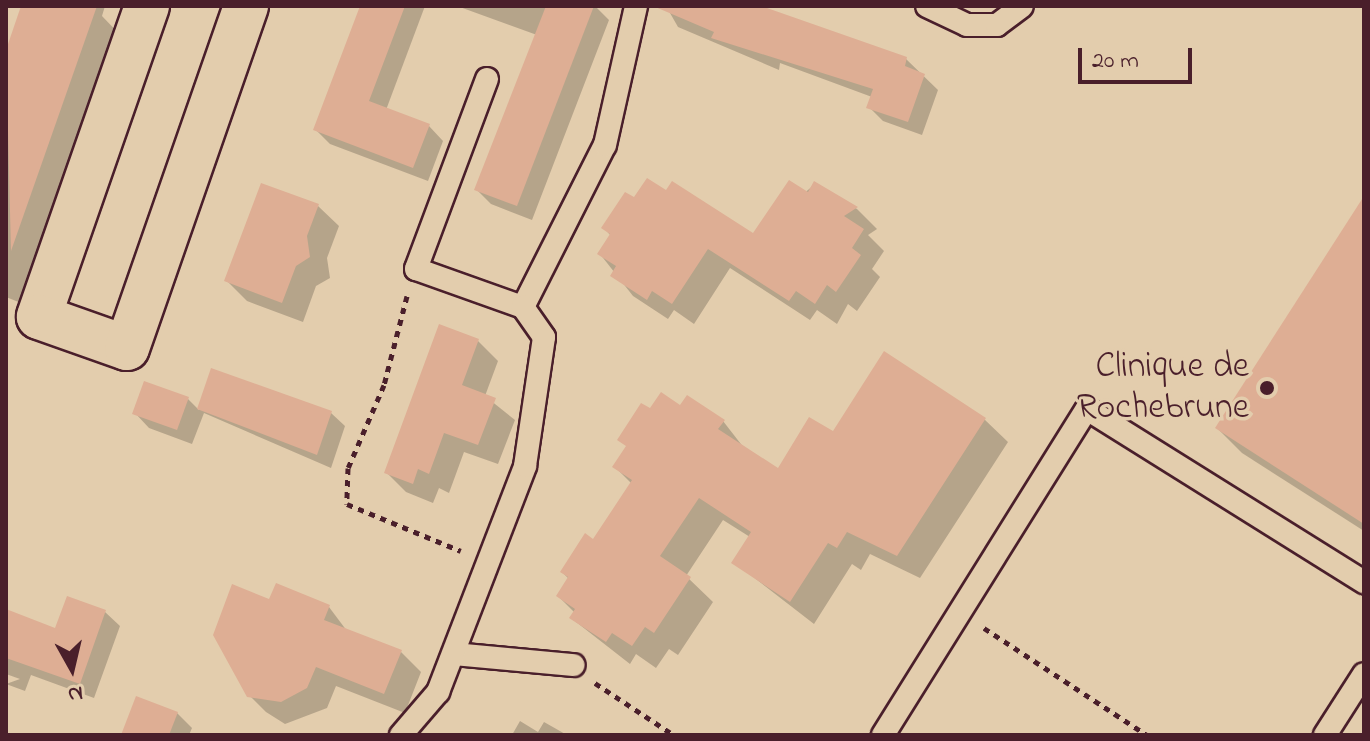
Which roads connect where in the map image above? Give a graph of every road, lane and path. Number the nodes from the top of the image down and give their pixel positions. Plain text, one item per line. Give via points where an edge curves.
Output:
1 (147, 6) edge
2 (246, 6) edge
3 (636, 6) edge
4 (927, 6) edge
5 (1022, 6) edge
6 (487, 79) dead end
7 (416, 269) junction
8 (523, 307) junction
9 (491, 564) junction
10 (1364, 582) edge
11 (960, 612) junction
12 (454, 654) junction
13 (573, 665) joint
14 (1364, 674) edge
15 (401, 735) edge
16 (674, 735) edge
17 (883, 735) edge
18 (1147, 735) edge
19 (1325, 735) edge

1 - 2 street via 39,317 127,348
3 - 8 lane via 605,145
4 - 5 lane via 967,25 997,25
6 - 7 lane
7 - 8 lane
7 - 9 path via 384,385 348,468 347,504
8 - 9 lane via 544,337 542,372 525,466
9 - 12 lane
10 - 11 lane via 1087,409
11 - 17 lane
11 - 18 path
12 - 13 lane
12 - 15 lane via 438,692
13 - 16 path
14 - 19 lane

